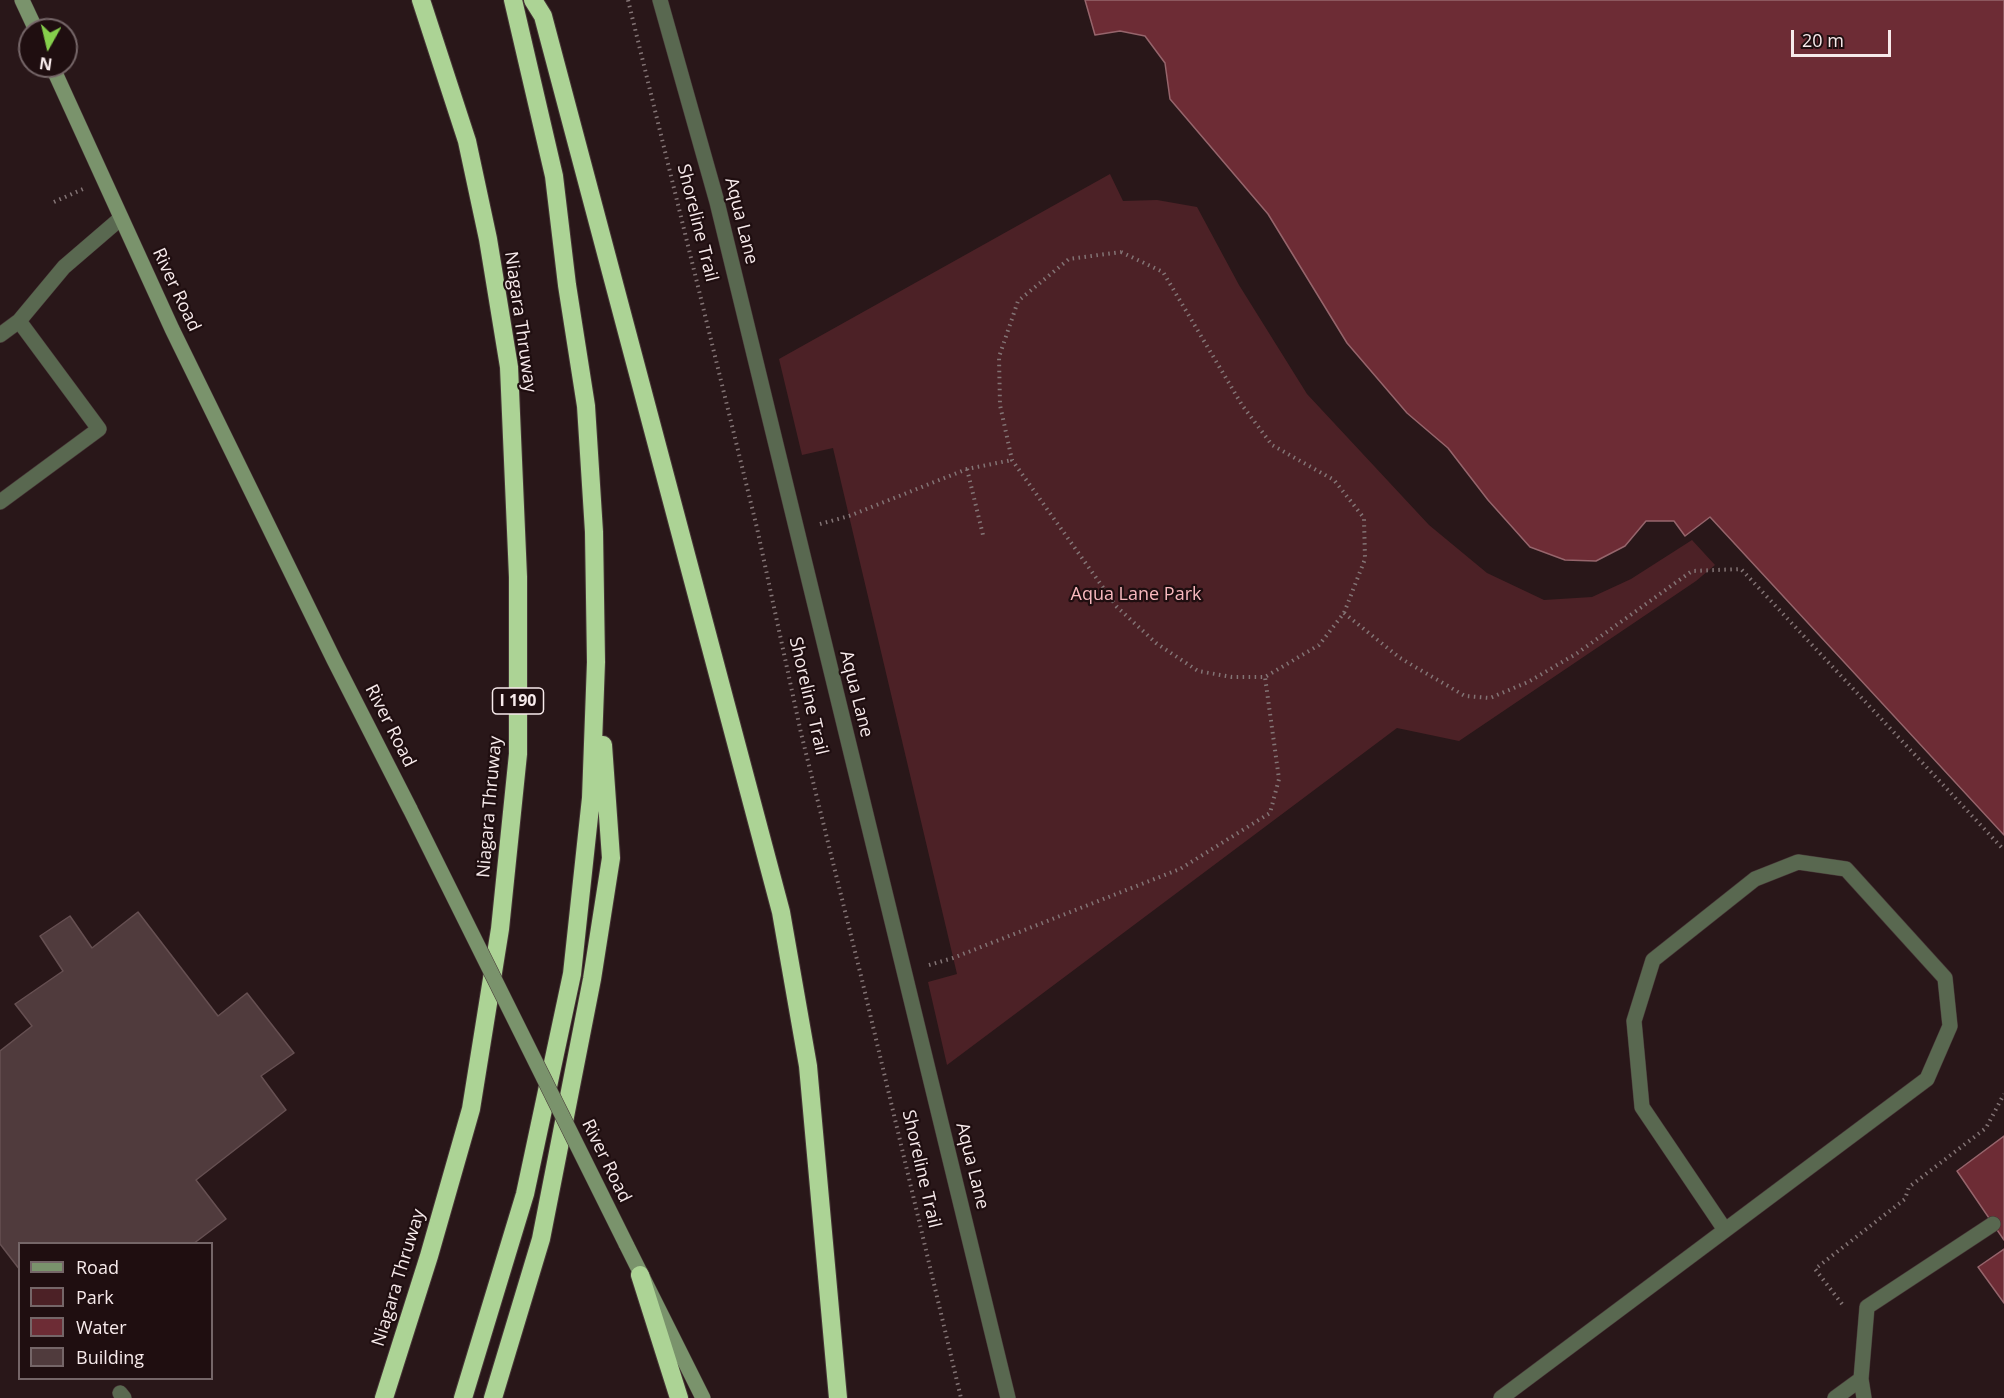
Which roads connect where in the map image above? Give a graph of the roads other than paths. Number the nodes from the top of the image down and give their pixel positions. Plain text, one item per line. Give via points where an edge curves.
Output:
1 (22, 0) edge
2 (421, 0) edge
3 (513, 0) edge
4 (533, 0) edge
5 (660, 0) edge
6 (30, 18) edge
7 (57, 78) edge
8 (121, 218) junction
9 (19, 321) junction
10 (0, 335) edge
11 (0, 502) edge
12 (596, 629) junction
13 (1993, 1224) dead end
14 (1725, 1230) junction
15 (640, 1275) junction
16 (1861, 1379) junction
17 (384, 1398) edge
18 (463, 1398) edge
19 (493, 1398) edge
20 (679, 1398) edge
21 (703, 1398) edge
22 (838, 1398) edge
23 (1008, 1398) edge
24 (1501, 1398) edge
25 (1835, 1398) edge
26 (1864, 1398) edge

1 - 6 main road
2 - 17 highway, Niagara Thruway / I 190 via 467,141 509,367 518,577 518,754 500,929 471,1109
3 - 12 highway via 554,176 586,406
4 - 22 highway via 547,28 781,912 808,1066
5 - 23 street, Aqua Lane via 717,202
7 - 8 main road, River Road
8 - 9 street via 64,267
8 - 15 main road, River Road, bridge via 334,660
9 - 10 street
9 - 11 street via 99,429
12 - 18 highway via 591,798 572,974 525,1194
12 - 19 highway via 611,858 592,979 541,1239
13 - 16 street via 1866,1307
14 - 14 street via 1642,1107 1635,1021 1653,960 1755,879 1798,862 1846,869 1945,978 1950,1026 1927,1079
14 - 24 street
15 - 20 highway
15 - 21 main road, River Road
16 - 25 street
16 - 26 street

